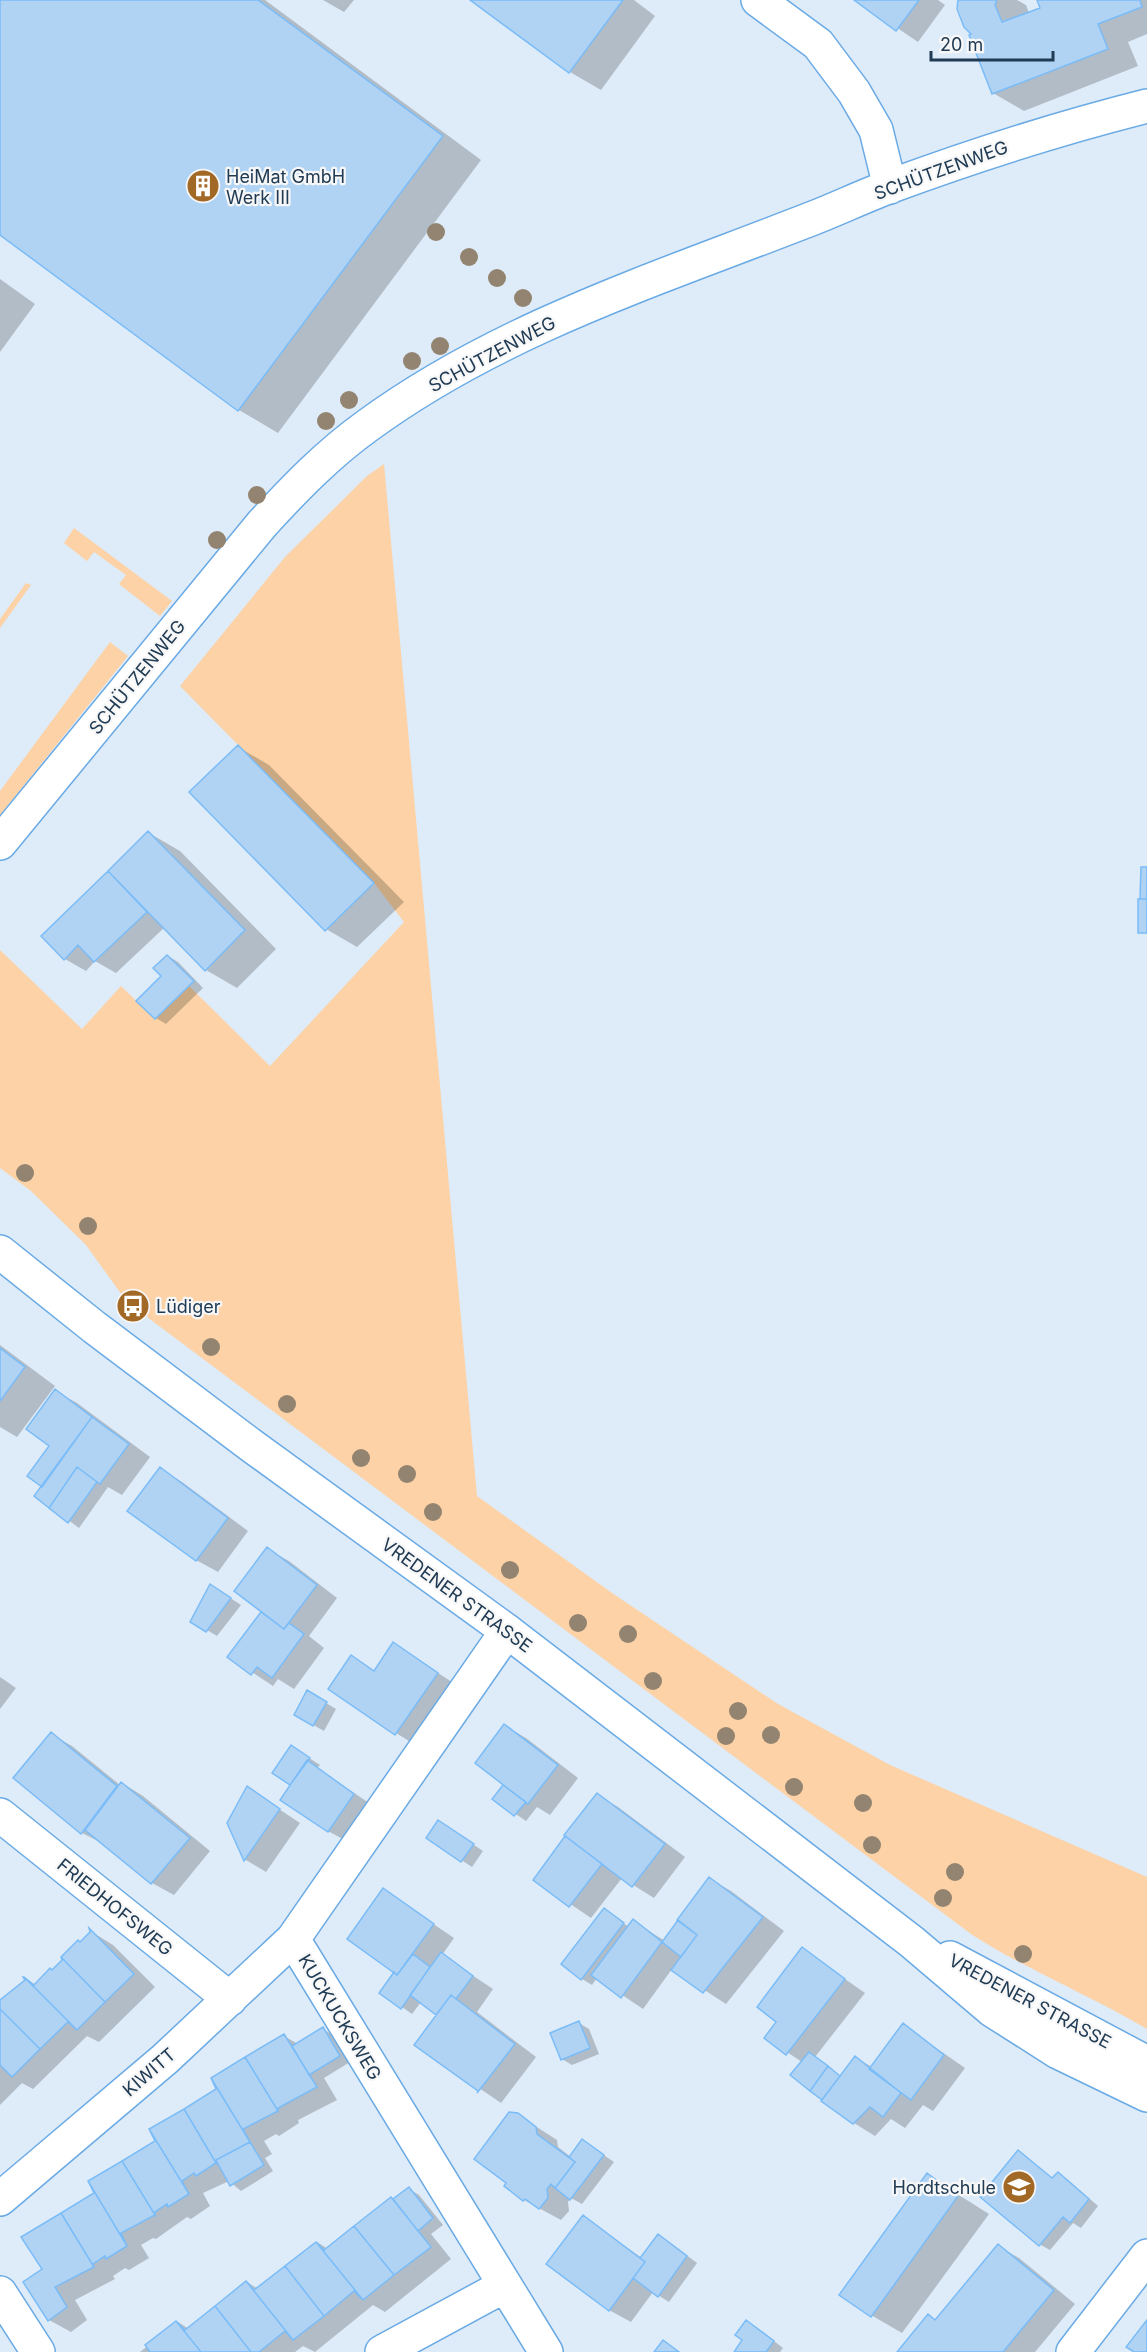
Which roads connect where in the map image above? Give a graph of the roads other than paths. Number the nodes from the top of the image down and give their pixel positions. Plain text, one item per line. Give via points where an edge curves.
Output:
1 (758, 0) edge
2 (1147, 106) edge
3 (890, 187) junction
4 (0, 843) edge
5 (0, 1252) edge
6 (507, 1632) junction
7 (0, 1815) edge
8 (293, 1939) junction
9 (912, 1942) junction
10 (230, 1999) junction
11 (1147, 2063) edge
12 (1147, 2095) edge
13 (0, 2199) edge
14 (1147, 2256) edge
15 (504, 2286) junction
16 (0, 2293) edge
17 (38, 2352) edge
18 (382, 2352) edge
19 (546, 2352) edge
20 (1073, 2352) edge

1 - 3 street via 818,44 854,92 876,130
2 - 3 street, SCHÜTZENWEG via 1007,146
3 - 4 street, SCHÜTZENWEG via 527,333 441,379 368,425 308,475 262,524
5 - 6 street, VREDENER STRASSE via 94,1328
6 - 8 street, KUCKUCKSWEG
6 - 9 street, VREDENER STRASSE
7 - 10 street, FRIEDHOFSWEG
8 - 10 street, KIWITT
8 - 15 street, KUCKUCKSWEG
9 - 11 street, VREDENER STRASSE via 967,1965
9 - 12 street, VREDENER STRASSE via 992,2010 1058,2052
10 - 13 street, KIWITT
14 - 20 street
15 - 18 street
15 - 19 street, KUCKUCKSWEG
16 - 17 street

